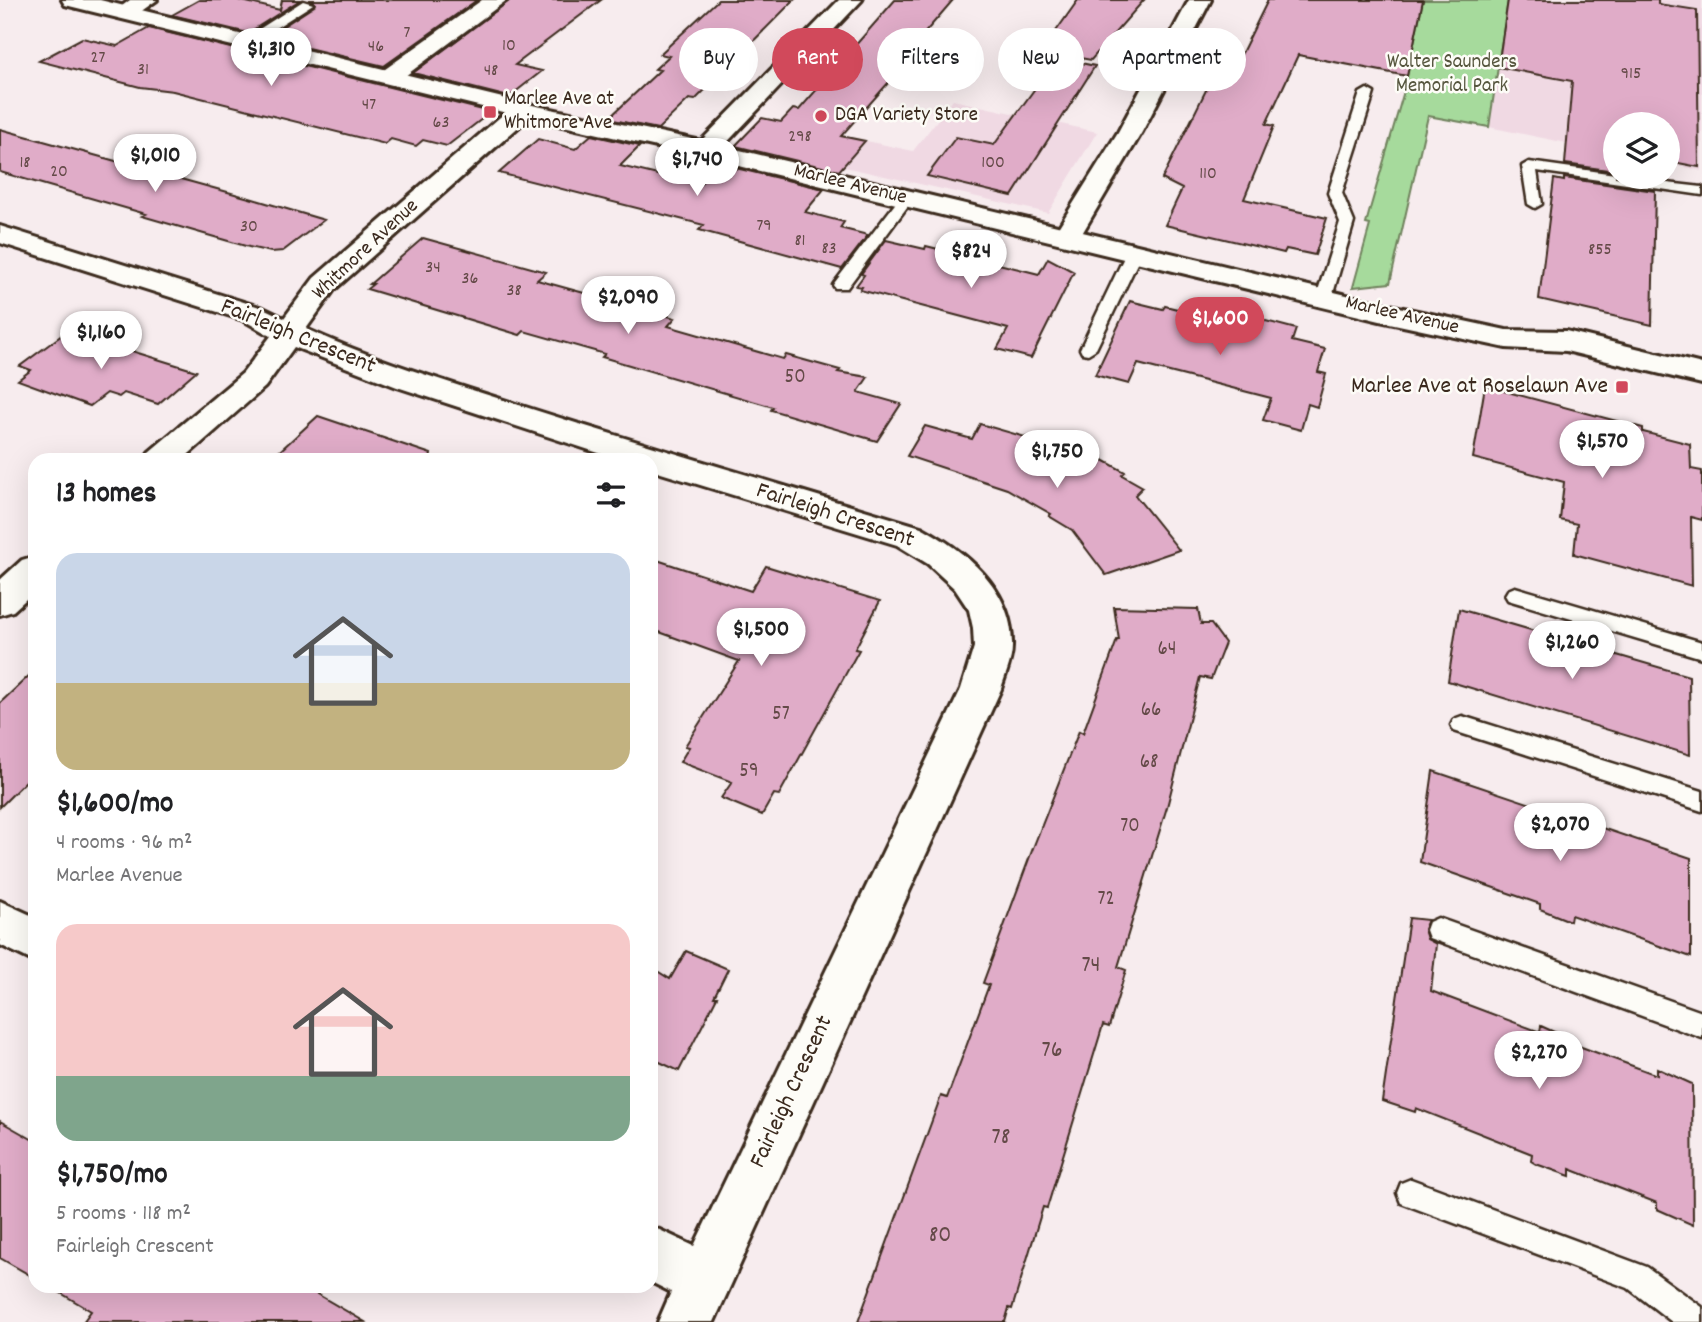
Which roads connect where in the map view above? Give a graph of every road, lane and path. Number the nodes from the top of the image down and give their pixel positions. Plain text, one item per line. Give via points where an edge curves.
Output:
1 (73, 0) edge
2 (496, 0) edge
3 (851, 0) edge
4 (1200, 0) edge
5 (307, 4) dead end
6 (135, 6) edge
7 (246, 42) junction
8 (389, 77) junction
9 (1367, 93) dead end
10 (523, 110) junction
11 (706, 150) junction
12 (1702, 191) edge
13 (906, 199) junction
14 (1535, 204) dead end
15 (0, 234) edge
16 (1067, 236) junction
17 (1135, 253) junction
18 (841, 285) dead end
19 (1324, 297) junction
20 (286, 332) junction
21 (1506, 340) junction
22 (1088, 349) dead end
23 (1702, 374) edge
24 (1702, 398) edge
25 (169, 453) edge
26 (629, 453) edge
27 (658, 461) edge
28 (28, 576) edge
29 (1515, 595) dead end
30 (0, 601) edge
31 (1702, 650) edge
32 (1462, 725) dead end
33 (1702, 801) edge
34 (0, 922) edge
35 (1438, 930) dead end
36 (28, 936) edge
37 (1702, 1026) edge
38 (1411, 1193) dead end
39 (658, 1261) edge
40 (695, 1301) edge
41 (1697, 1322) edge

1 - 6 street, Marlee Avenue
2 - 8 street
3 - 11 street
4 - 16 street via 1130,132
5 - 7 lane
6 - 7 street, Marlee Avenue
7 - 8 street, Marlee Avenue
8 - 10 street, Marlee Avenue
9 - 19 lane via 1337,184 1335,194 1347,222
10 - 11 street, Marlee Avenue
10 - 20 street, Whitmore Avenue via 324,284
11 - 13 street, Marlee Avenue
12 - 14 lane via 1529,166
13 - 16 street, Marlee Avenue
13 - 18 lane
15 - 20 street, Fairleigh Crescent via 253,314
16 - 17 street, Marlee Avenue
17 - 19 street, Marlee Avenue
17 - 22 lane
19 - 21 street, Marlee Avenue
20 - 25 street, Whitmore Avenue via 254,380
20 - 26 street, Fairleigh Crescent via 348,360
21 - 23 street, Marlee Avenue via 1566,341
21 - 24 street, Marlee Avenue via 1562,364
27 - 40 street, Fairleigh Crescent via 909,536 939,552 963,573 989,609 993,647 981,689
28 - 30 street
29 - 31 lane
32 - 33 lane
34 - 36 street
35 - 37 lane
38 - 41 lane via 1637,1277
39 - 40 street

